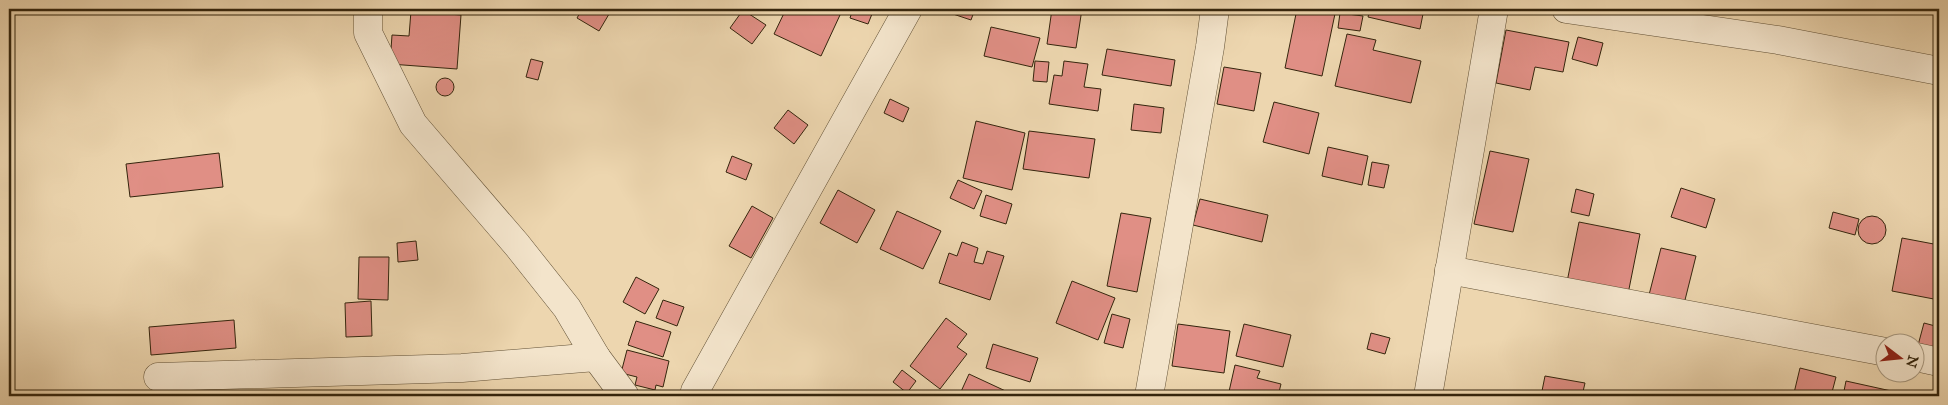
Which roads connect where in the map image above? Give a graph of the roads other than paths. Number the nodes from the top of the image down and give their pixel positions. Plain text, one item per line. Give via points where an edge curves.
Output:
1 (368, 9) edge
2 (1215, 9) edge
3 (1494, 9) edge
4 (1566, 9) edge
5 (905, 11) edge
6 (1939, 71) edge
7 (1450, 270) junction
8 (1876, 350) edge
9 (596, 357) junction
10 (1926, 359) edge
11 (1939, 362) edge
12 (158, 377) dead end
13 (625, 396) edge
14 (694, 396) edge
15 (1148, 396) edge
16 (1428, 396) edge

1 - 9 street via 368,33 413,124 567,308
2 - 15 street
3 - 7 street
4 - 6 street via 1778,40
5 - 14 street
7 - 8 street
7 - 16 street
9 - 12 street via 462,368
9 - 13 street
10 - 11 street

